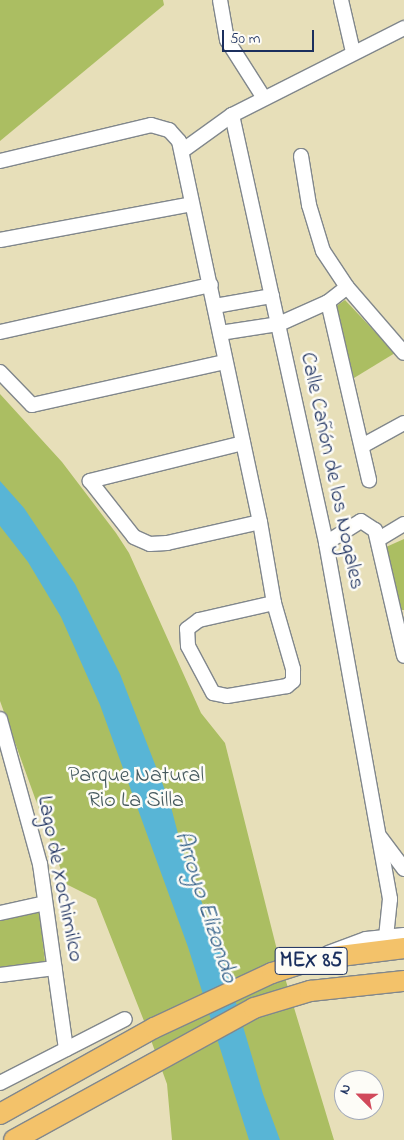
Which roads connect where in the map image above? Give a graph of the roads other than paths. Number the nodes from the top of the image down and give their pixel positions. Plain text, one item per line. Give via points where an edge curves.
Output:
1 (220, 0) edge
2 (342, 0) edge
3 (404, 28) edge
4 (353, 52) junction
5 (264, 98) junction
6 (232, 115) junction
7 (182, 151) junction
8 (301, 156) dead end
9 (0, 160) edge
10 (192, 204) junction
11 (0, 240) edge
12 (211, 285) junction
13 (347, 287) junction
14 (272, 296) junction
15 (328, 302) junction
16 (215, 306) junction
17 (279, 324) junction
18 (0, 332) edge
19 (220, 333) junction
20 (404, 353) edge
21 (226, 362) junction
22 (0, 372) edge
23 (404, 423) edge
24 (243, 443) junction
25 (362, 446) junction
26 (369, 480) dead end
27 (260, 522) junction
28 (404, 524) edge
29 (379, 539) junction
30 (326, 543) junction
31 (274, 603) junction
32 (401, 626) edge
33 (404, 656) edge
34 (0, 719) edge
35 (380, 837) junction
36 (404, 868) edge
37 (46, 903) junction
38 (0, 913) edge
39 (404, 935) edge
40 (386, 936) junction
41 (404, 948) edge
42 (316, 959) junction
43 (55, 968) junction
44 (0, 975) edge
45 (404, 981) edge
46 (125, 1019) dead end
47 (66, 1049) junction
48 (0, 1082) edge
49 (0, 1114) edge
50 (14, 1140) edge

1 - 5 street via 227,40
2 - 4 street
3 - 4 street
4 - 5 street
5 - 6 street
6 - 7 street
6 - 14 street, Calle Cañón de los Nogales
7 - 9 street via 174,135 155,125
7 - 10 street
8 - 13 street via 317,236 330,264
10 - 11 street
10 - 12 street
12 - 16 street
12 - 18 street
13 - 15 street
13 - 20 street
14 - 16 street
14 - 17 street, Calle Cañón de los Nogales
15 - 17 street
15 - 25 street
16 - 19 street
17 - 19 street
17 - 30 street, Calle Cañón de los Nogales
19 - 21 street
21 - 22 street via 32,405
21 - 24 street
23 - 25 street
24 - 27 street
24 - 27 street via 90,481 134,536 150,544 167,544
25 - 26 street
27 - 31 street
28 - 29 street
29 - 30 street via 372,526 361,521
29 - 32 street
30 - 35 street, Calle Cañón de los Nogales
31 - 31 street via 199,620 187,629 188,646 213,693 227,696 252,693 287,686 293,681 293,668
32 - 33 street
34 - 37 street, Lago de Xochimilco via 29,816
35 - 36 street, Calle Cañón de los Nogales
35 - 40 street, Calle Cañón de los Nogales via 390,899
37 - 38 street
37 - 43 street, Lago de Xochimilco
39 - 40 street
40 - 42 street via 348,944
41 - 42 highway, MEX 85
42 - 49 highway, MEX 85 via 272,973 154,1028
43 - 44 street
43 - 47 street, Lago de Xochimilco
45 - 50 highway, MEX 85 via 310,991 254,1008
46 - 47 street
47 - 48 street

